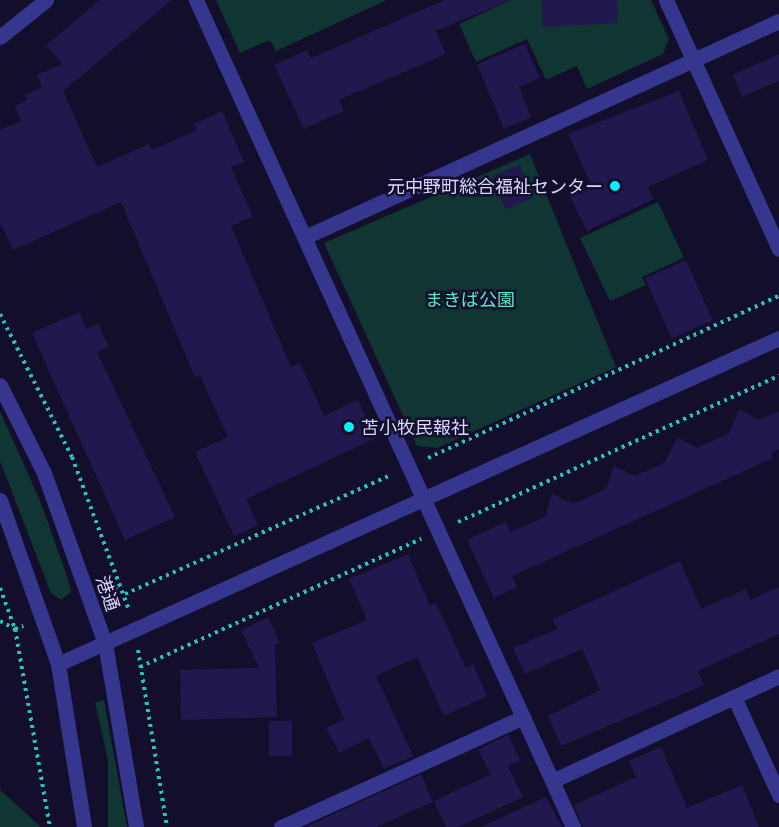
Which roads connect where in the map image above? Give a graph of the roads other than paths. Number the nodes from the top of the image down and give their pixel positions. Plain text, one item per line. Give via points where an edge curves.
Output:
1 (46, 0) edge
2 (196, 0) edge
3 (666, 0) edge
4 (779, 21) edge
5 (0, 38) edge
6 (692, 60) junction
7 (305, 237) junction
8 (779, 249) edge
9 (779, 338) edge
10 (0, 385) edge
11 (424, 499) junction
12 (0, 500) edge
13 (105, 643) junction
14 (58, 664) junction
15 (779, 676) edge
16 (734, 697) junction
17 (523, 717) junction
18 (552, 781) junction
19 (779, 795) edge
20 (84, 827) edge
21 (136, 827) edge
22 (281, 827) edge
23 (573, 827) edge

1 - 5 street
2 - 7 street
3 - 6 street
4 - 6 street
6 - 7 street
6 - 8 street
7 - 11 street
9 - 11 street
10 - 13 street, 港通 via 44,473
11 - 13 street
11 - 17 street
12 - 14 street
13 - 14 street
13 - 21 street, 港通
14 - 20 street
15 - 16 street
16 - 18 street
16 - 19 street
17 - 18 street
17 - 22 street
18 - 23 street

